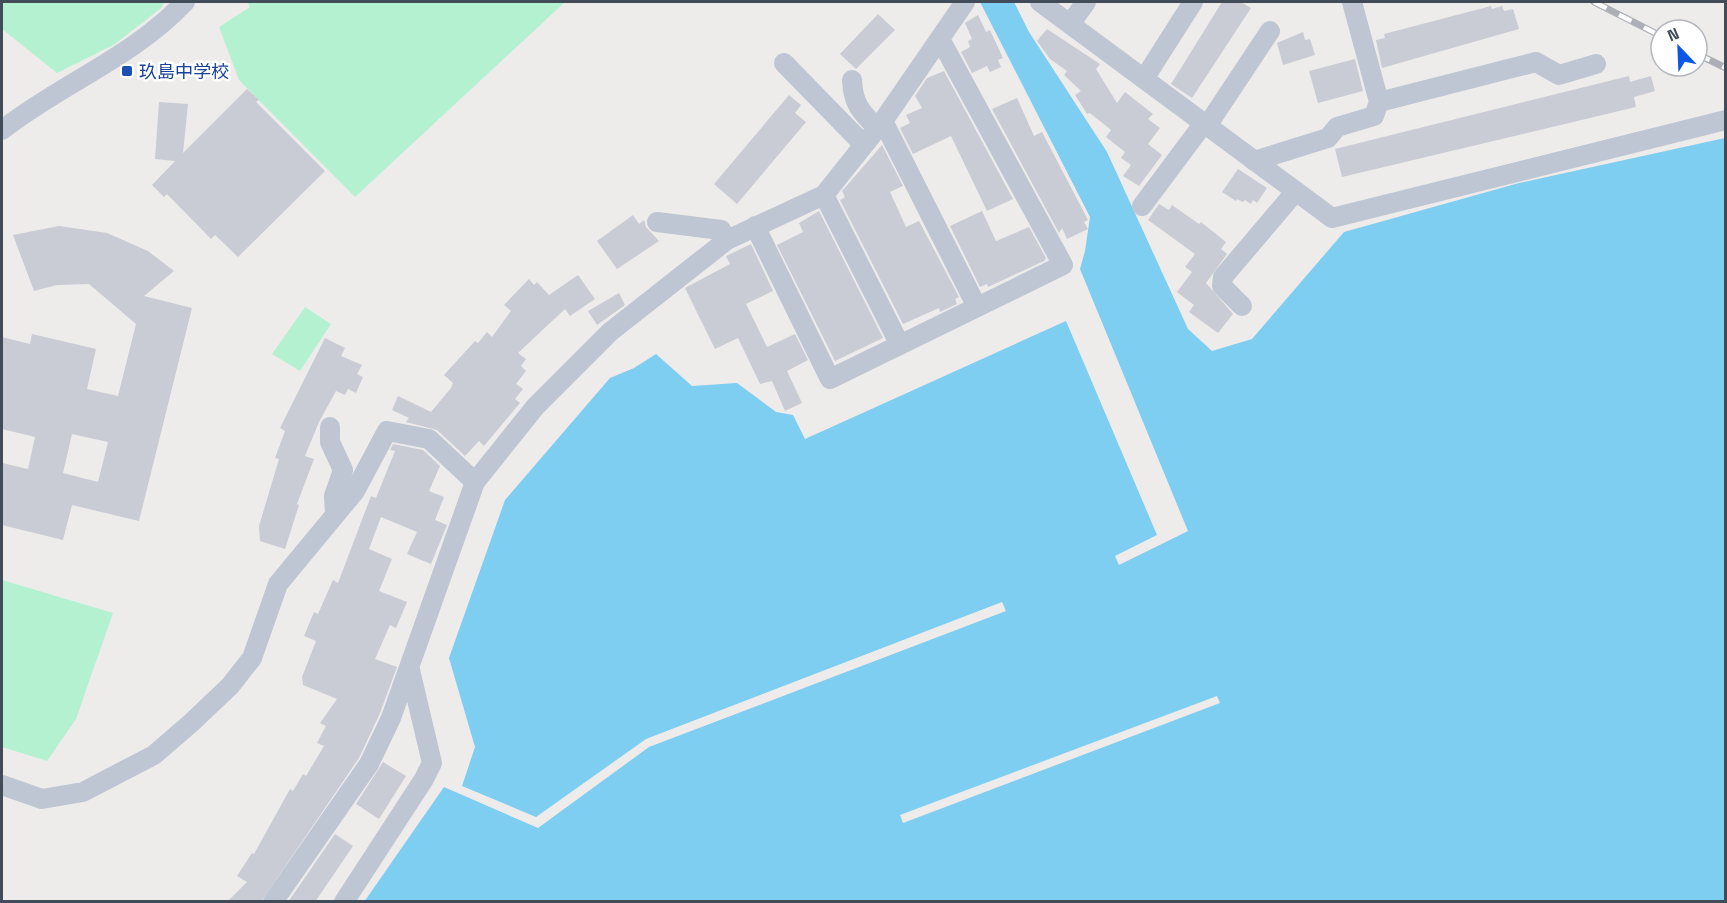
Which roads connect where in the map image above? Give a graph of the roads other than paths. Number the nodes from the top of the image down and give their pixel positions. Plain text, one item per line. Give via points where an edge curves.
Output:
1 (185, 2) edge
2 (965, 2) edge
3 (1040, 2) edge
4 (1086, 2) edge
5 (1193, 2) edge
6 (1352, 2) edge
7 (1070, 24) junction
8 (1270, 31) dead end
9 (940, 39) junction
10 (784, 63) dead end
11 (1596, 64) dead end
12 (1144, 79) junction
13 (852, 80) dead end
14 (1379, 102) junction
15 (1725, 120) edge
16 (880, 124) junction
17 (1206, 124) junction
18 (2, 130) edge
19 (864, 145) junction
20 (1254, 161) junction
21 (1296, 191) junction
22 (824, 195) junction
23 (1142, 206) dead end
24 (657, 222) dead end
25 (755, 226) junction
26 (727, 240) junction
27 (1242, 306) dead end
28 (977, 307) junction
29 (900, 345) junction
30 (330, 427) dead end
31 (475, 482) junction
32 (335, 515) junction
33 (410, 670) junction
34 (2, 785) edge
35 (273, 902) edge
36 (344, 902) edge

1 - 18 street via 122,56 90,70
2 - 9 street
3 - 7 street
4 - 7 street
5 - 12 street
6 - 14 street
7 - 12 street
8 - 17 street
9 - 16 street
9 - 28 street via 1063,265
10 - 19 street
11 - 14 street via 1559,75 1536,62
12 - 17 street
13 - 16 street via 856,108
14 - 20 street via 1374,116 1337,127 1328,138
15 - 21 street via 1332,218
16 - 19 street
16 - 28 street
17 - 20 street
17 - 23 street
19 - 22 street
20 - 21 street
21 - 27 street via 1223,277 1222,286
22 - 25 street
22 - 29 street
24 - 26 street via 721,230
25 - 26 street
25 - 29 street via 831,379
26 - 31 street via 610,332 535,407
28 - 29 street
30 - 32 street via 330,442 343,470 334,496
31 - 32 street via 429,439 387,431 355,491
31 - 33 street
32 - 34 street via 278,584 252,658 230,686 154,755 83,792 42,799
33 - 35 street via 369,764
33 - 36 street via 432,763

